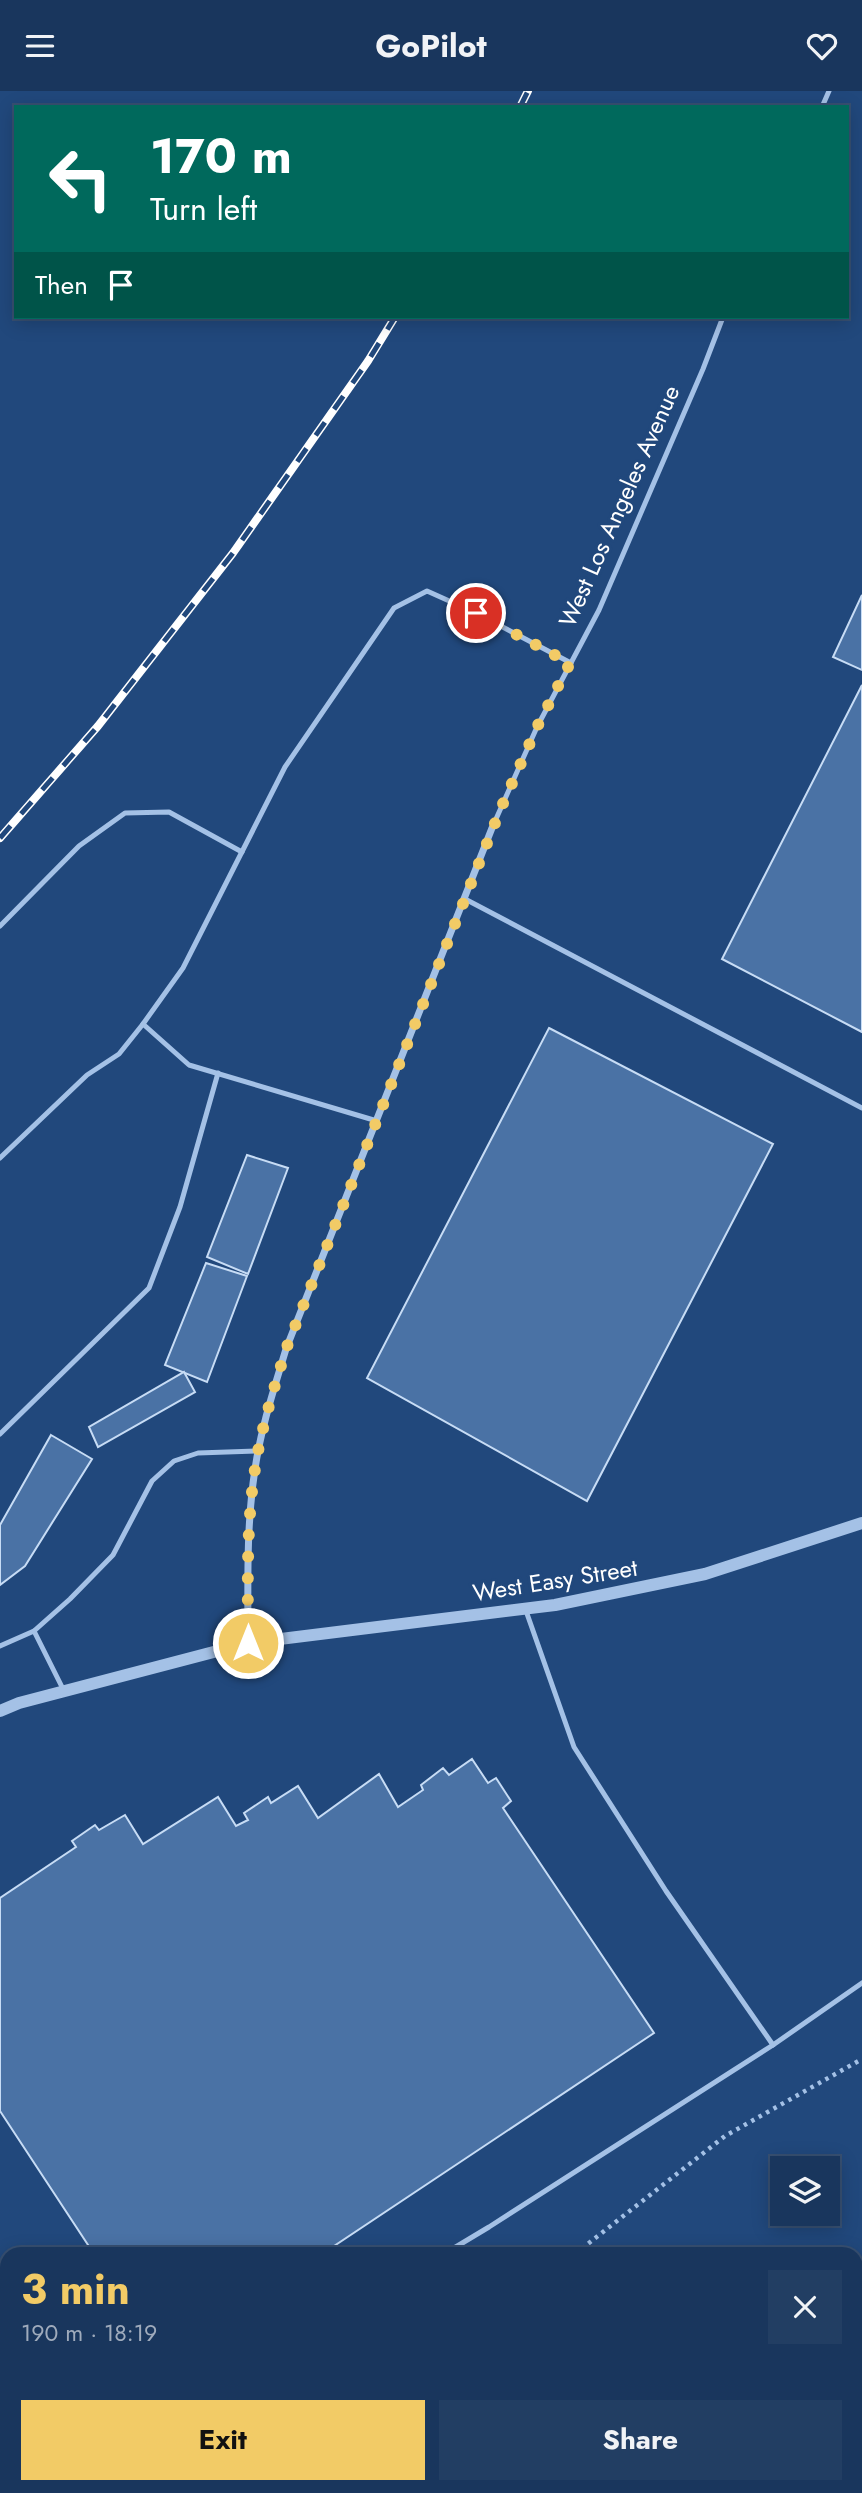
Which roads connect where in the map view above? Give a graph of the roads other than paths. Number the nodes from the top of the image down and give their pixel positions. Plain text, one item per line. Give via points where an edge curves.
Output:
1 (722, 319) edge
2 (570, 663) junction
3 (492, 828) joint
4 (242, 852) junction
5 (465, 899) junction
6 (0, 926) edge
7 (143, 1024) junction
8 (218, 1073) junction
9 (862, 1108) edge
10 (377, 1121) junction
11 (0, 1158) edge
12 (0, 1434) edge
13 (258, 1451) junction
14 (862, 1523) edge
15 (525, 1608) junction
16 (34, 1631) junction
17 (248, 1643) junction
18 (0, 1646) edge
19 (64, 1691) junction
20 (0, 1711) edge
21 (862, 1983) edge
22 (773, 2045) junction
23 (456, 2247) edge

1 - 2 lane, West Los Angeles Avenue via 599,611
2 - 3 lane, West Los Angeles Avenue
2 - 4 lane via 427,591 394,608 285,767
3 - 5 street, West Los Angeles Avenue
4 - 6 lane via 169,812 125,813 79,846
4 - 7 lane via 183,968
5 - 9 lane
5 - 10 street, West Los Angeles Avenue
7 - 8 lane via 189,1065
7 - 11 lane via 119,1054 87,1075
8 - 10 lane
8 - 12 lane via 180,1207 149,1288
10 - 13 street, West Los Angeles Avenue via 286,1349
13 - 16 lane via 198,1453 174,1461 152,1481 113,1555
13 - 17 street, West Los Angeles Avenue via 249,1522
14 - 15 street, West Easy Street via 705,1574
15 - 17 street, West Easy Street
15 - 22 lane via 574,1747
16 - 18 lane
16 - 19 lane
17 - 19 street
19 - 20 street
21 - 22 lane
22 - 23 lane

